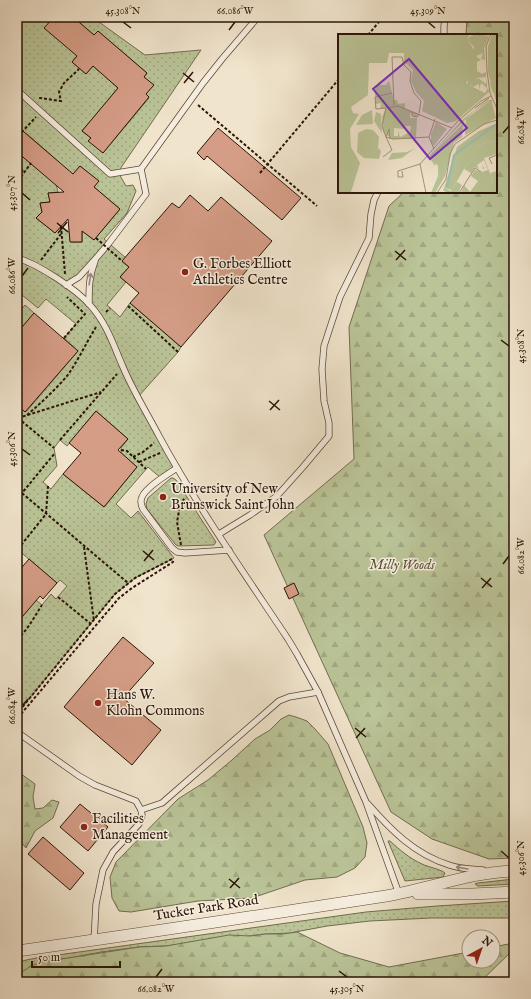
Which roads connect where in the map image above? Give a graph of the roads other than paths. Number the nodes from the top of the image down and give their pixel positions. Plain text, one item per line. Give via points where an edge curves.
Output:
1 (258, 17) edge
2 (445, 17) edge
3 (444, 34) edge
4 (17, 90) edge
5 (141, 169) junction
6 (378, 193) edge
7 (98, 256) junction
8 (17, 258) edge
9 (66, 285) junction
10 (90, 304) junction
11 (177, 468) junction
12 (219, 534) junction
13 (229, 550) junction
14 (318, 692) junction
15 (17, 732) edge
16 (366, 802) junction
17 (141, 810) junction
18 (514, 871) edge
19 (501, 872) junction
20 (514, 892) edge
21 (399, 894) junction
22 (94, 941) junction
23 (17, 951) edge

1 - 5 lane via 191,99
2 - 3 lane
4 - 5 lane via 110,174
5 - 7 lane via 146,194
6 - 12 lane via 371,214 369,238 340,297 324,346 322,368 329,436 277,496
7 - 9 lane via 79,277
10 -> 7 lane via 89,282
8 - 9 lane via 36,266
9 - 10 lane
10 - 11 lane via 109,333 138,397
11 - 12 lane
11 - 13 lane via 145,492 141,504 143,509 177,552
12 - 13 lane
13 - 14 lane via 294,649
14 - 16 lane
14 - 17 lane via 279,701 162,803
15 - 17 lane via 79,776 136,801
19 -> 16 lane via 449,865 415,850
16 - 21 lane
17 - 22 lane via 139,824 113,852 103,870 96,904
18 - 19 street, Tucker Park Road
19 - 21 street, Tucker Park Road
20 - 21 street, Tucker Park Road
21 - 22 street, Tucker Park Road
22 - 23 street, Tucker Park Road

